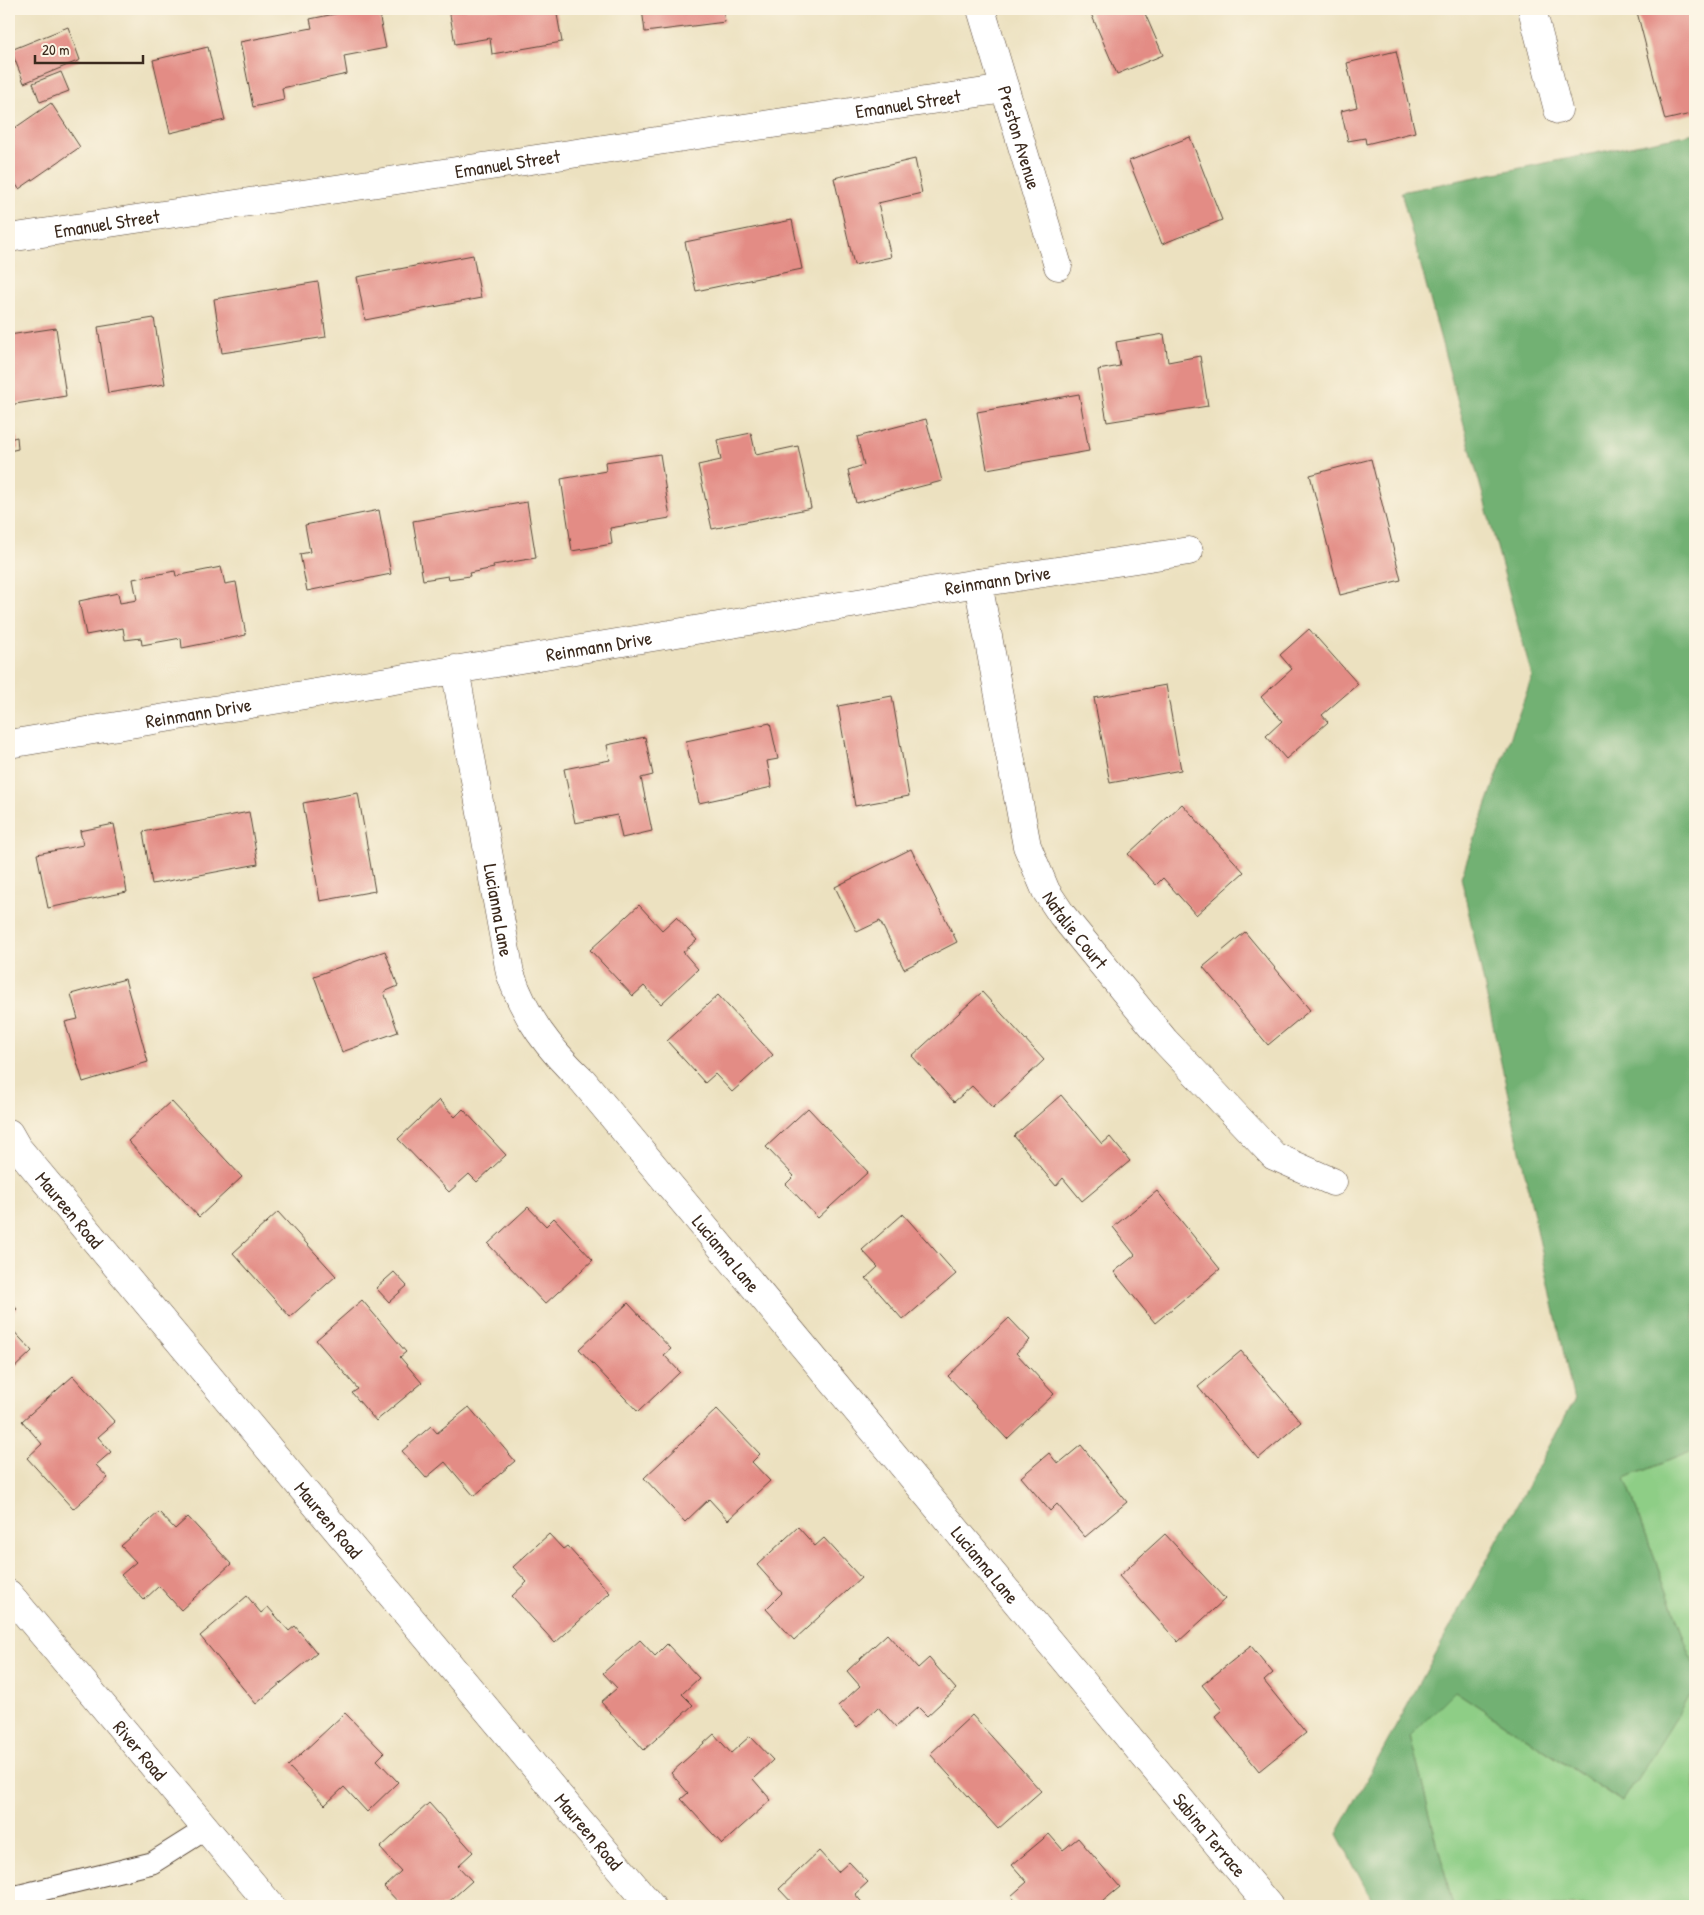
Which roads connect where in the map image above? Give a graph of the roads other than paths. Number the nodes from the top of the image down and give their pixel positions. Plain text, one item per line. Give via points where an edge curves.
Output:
1 (981, 9) edge
2 (1532, 9) edge
3 (1005, 89) junction
4 (1558, 110) dead end
5 (9, 238) edge
6 (1058, 266) dead end
7 (1190, 551) dead end
8 (978, 583) junction
9 (455, 669) junction
10 (9, 744) edge
11 (9, 1133) edge
12 (1333, 1182) dead end
13 (9, 1594) edge
14 (1151, 1764) joint
15 (206, 1829) junction
16 (9, 1898) edge
17 (271, 1906) edge
18 (650, 1906) edge
19 (1269, 1906) edge

1 - 3 street, Preston Avenue
2 - 4 street
3 - 5 street, Emanuel Street
3 - 6 street, Preston Avenue
7 - 8 street, Reinmann Drive
8 - 9 street, Reinmann Drive
8 - 12 street, Natalie Court via 1027,846 1046,891 1165,1041 1274,1156
9 - 10 street, Reinmann Drive
9 - 14 street, Lucianna Lane via 510,973 529,1018 559,1058 583,1081
11 - 18 street, Maureen Road via 17,1147
13 - 15 street, River Road
14 - 19 street, Sabina Terrace
15 - 16 lane via 152,1862
15 - 17 street, River Road

